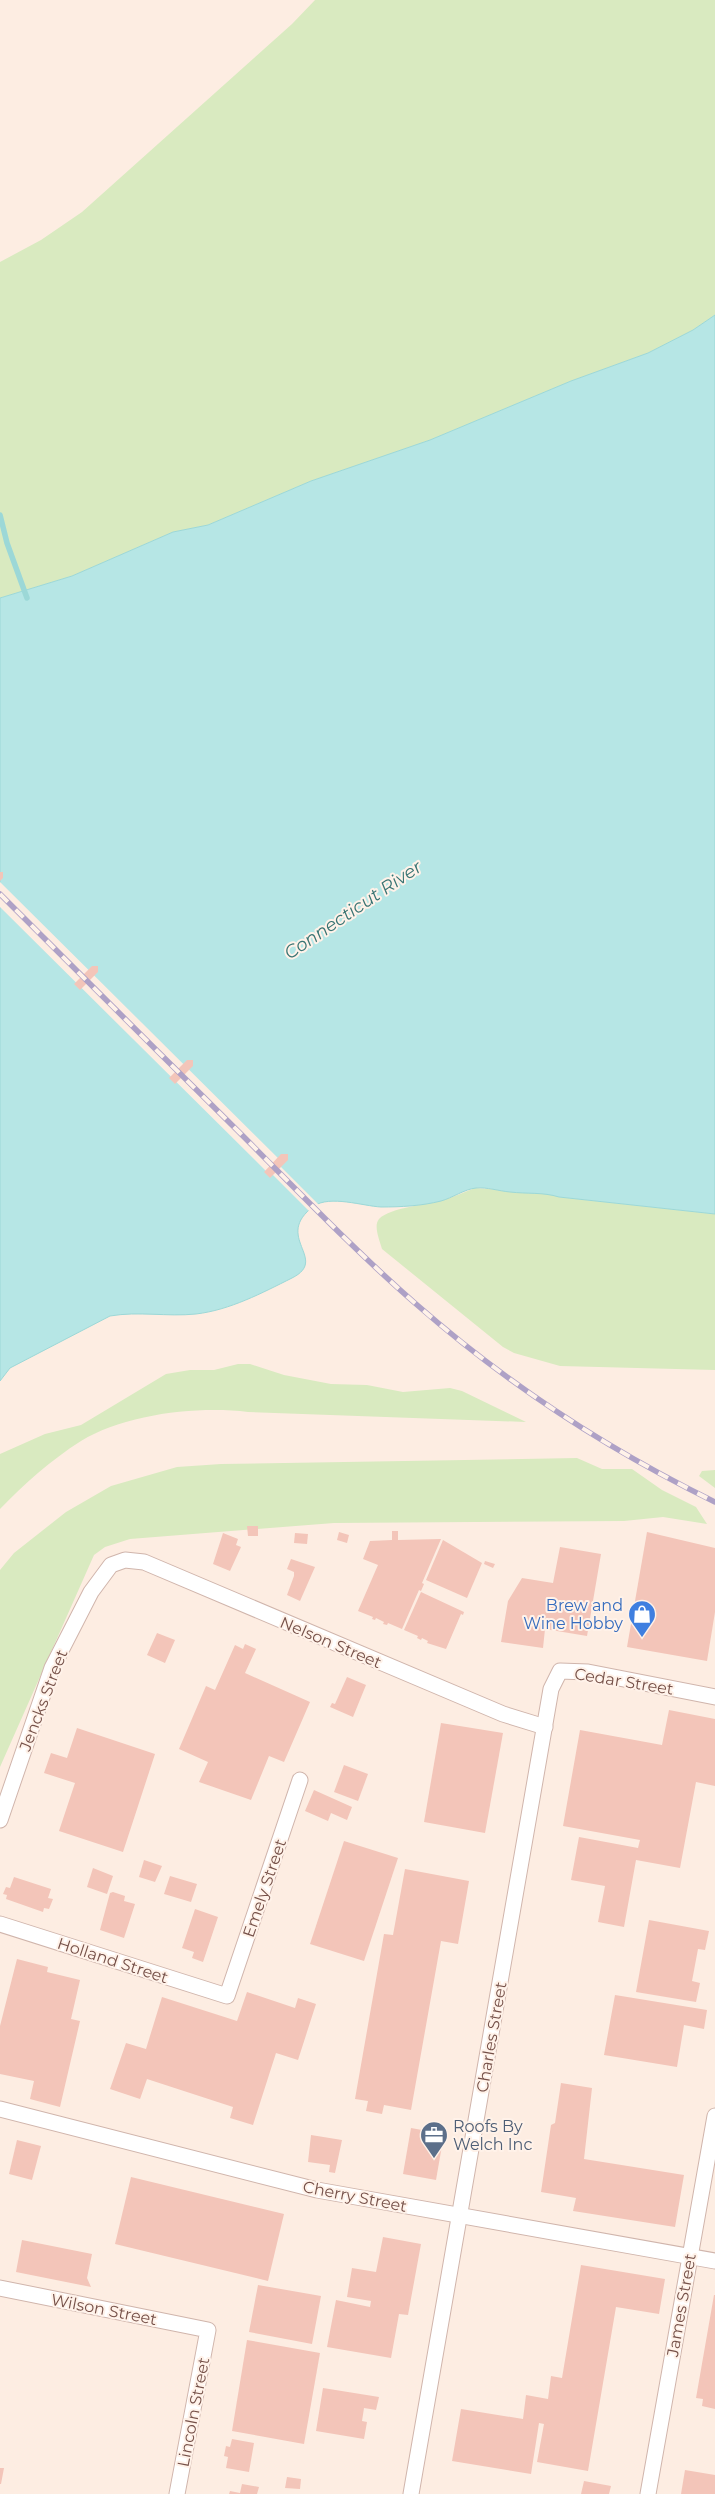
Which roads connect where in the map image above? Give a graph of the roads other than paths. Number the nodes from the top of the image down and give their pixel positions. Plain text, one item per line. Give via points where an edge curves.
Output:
1 (117, 1562) joint
2 (715, 1697) edge
3 (545, 1727) junction
4 (300, 1780) dead end
5 (0, 1820) edge
6 (0, 1924) edge
7 (227, 1996) joint
8 (0, 2109) edge
9 (715, 2116) edge
10 (460, 2216) junction
11 (688, 2256) junction
12 (715, 2261) edge
13 (0, 2288) edge
14 (208, 2330) joint
15 (177, 2494) edge
16 (410, 2494) edge
17 (648, 2494) edge

1 - 3 street, Nelson Street via 144,1562 502,1714
1 - 5 street, Jencks Street via 99,1578 52,1668
2 - 3 street, Cedar Street via 588,1672 560,1671 551,1689
3 - 10 street, Charles Street
4 - 7 street, Emely Street
6 - 7 street, Holland Street
8 - 10 street, Cherry Street via 317,2190
9 - 11 street, James Street
10 - 11 street, Cherry Street
10 - 16 street, Charles Street
11 - 12 street, Cherry Street
11 - 17 street, James Street
13 - 14 street, Wilson Street
14 - 15 street, Lincoln Street

